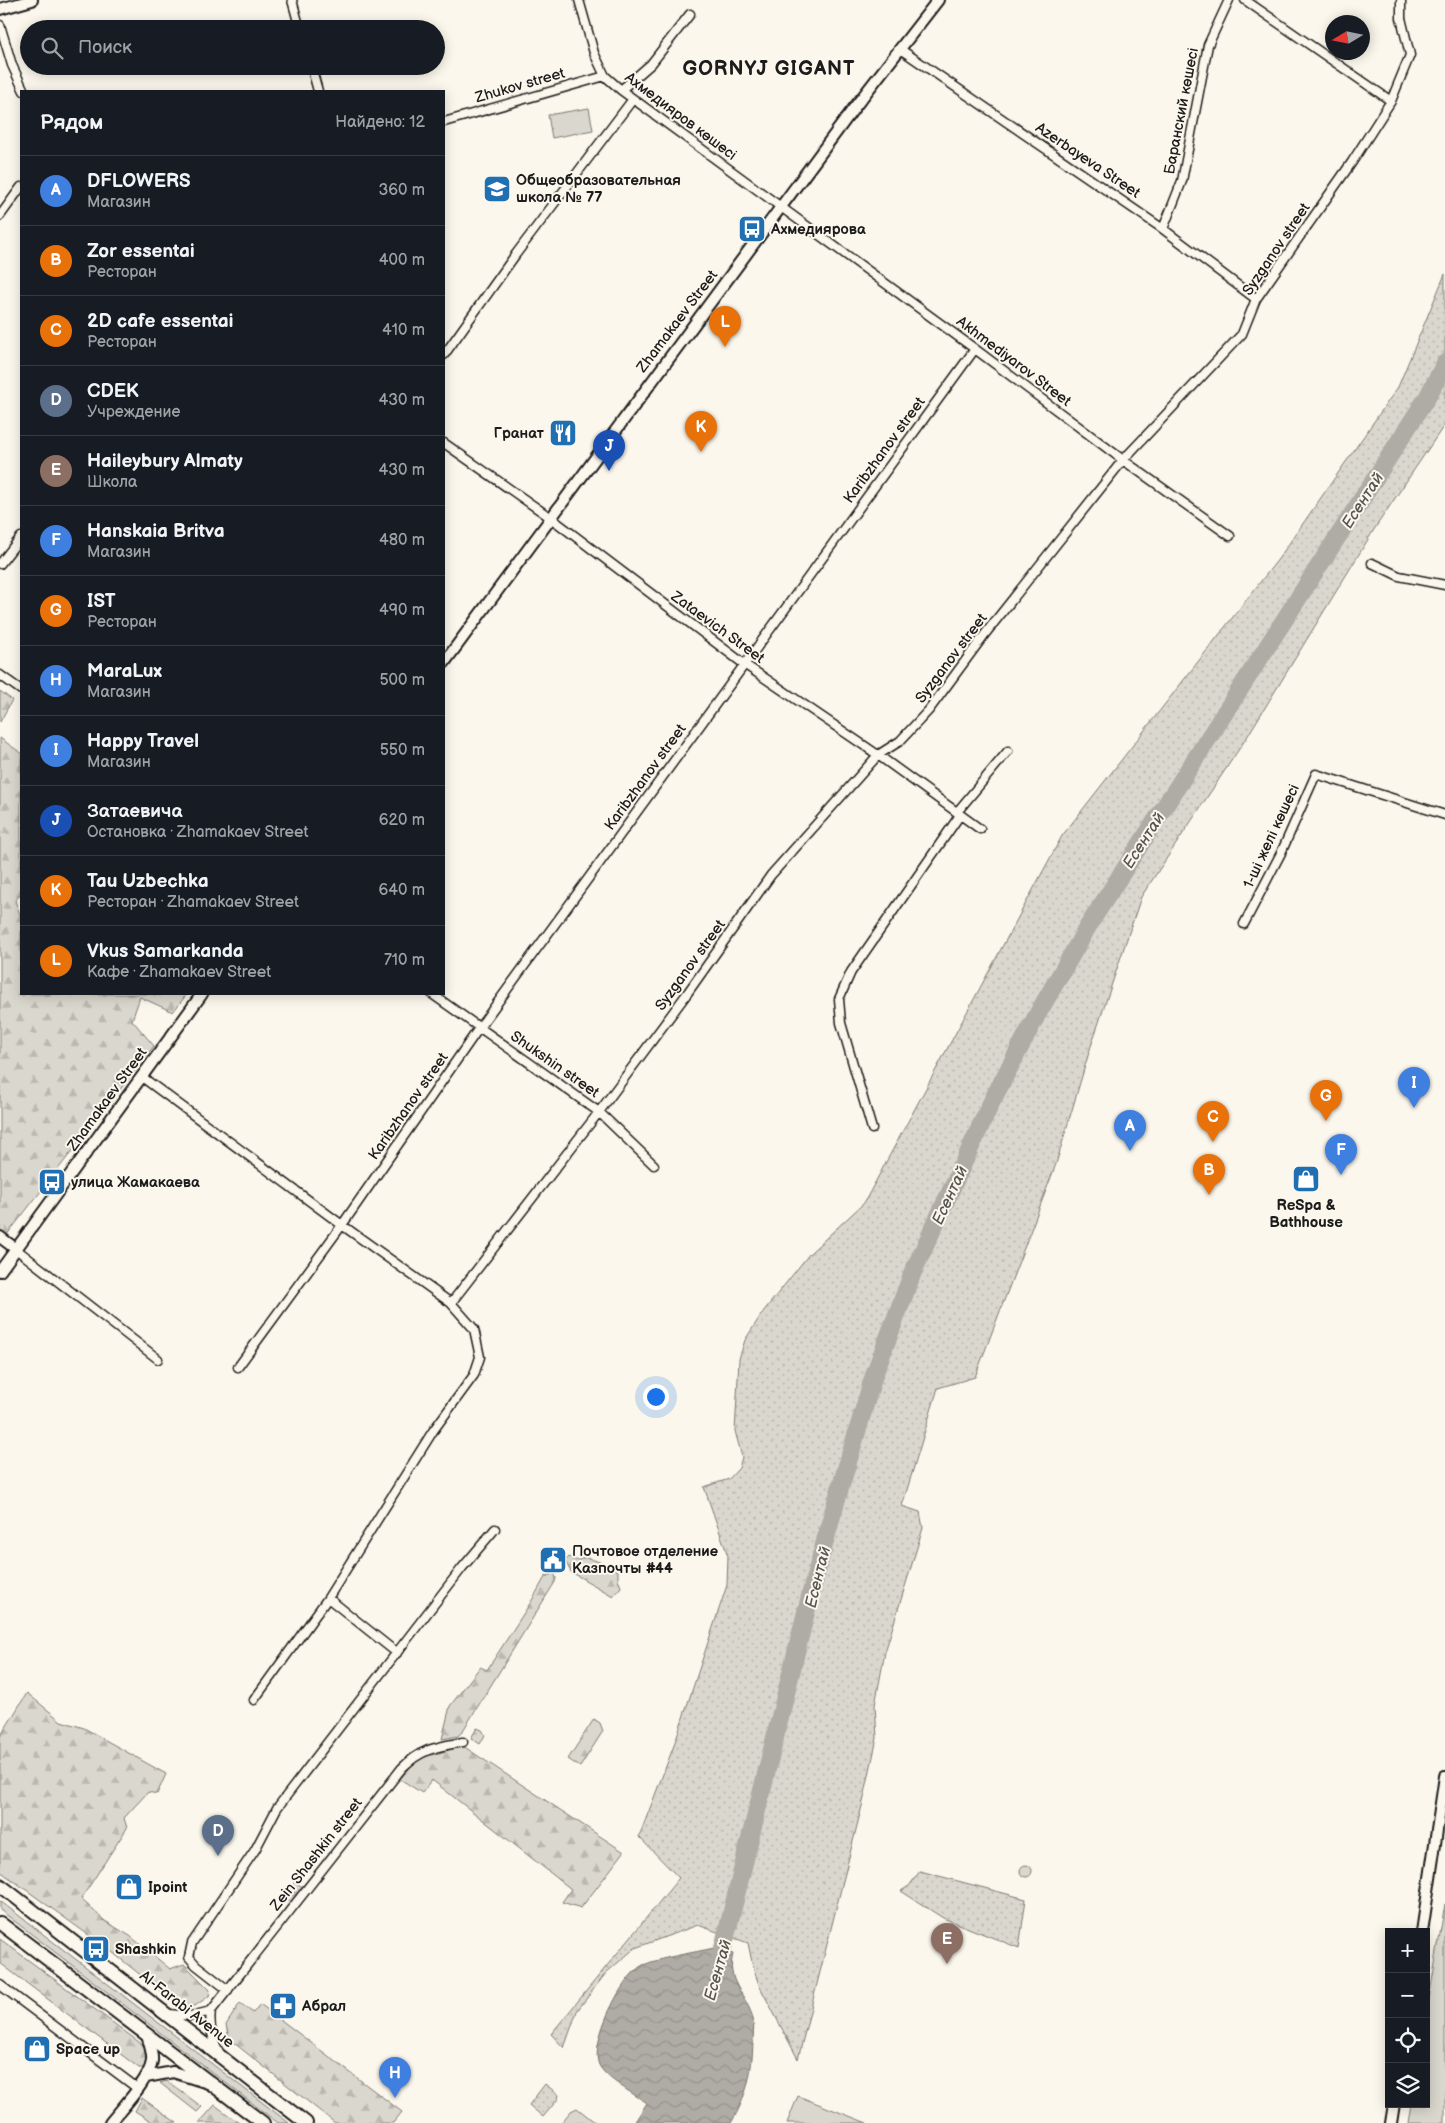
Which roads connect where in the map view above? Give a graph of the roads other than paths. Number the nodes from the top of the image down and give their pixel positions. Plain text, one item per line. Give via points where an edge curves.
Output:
1 (32, 0) edge
2 (292, 0) edge
3 (579, 0) edge
4 (938, 0) edge
5 (1229, 0) edge
6 (1244, 0) edge
7 (1401, 0) edge
8 (0, 9) edge
9 (690, 14) dead end
10 (298, 20) edge
11 (0, 25) edge
12 (900, 49) junction
13 (314, 75) edge
14 (605, 76) junction
15 (24, 90) edge
16 (318, 90) edge
17 (621, 90) junction
18 (633, 99) junction
19 (1391, 101) junction
20 (445, 122) edge
21 (20, 188) edge
22 (781, 207) junction
23 (0, 216) edge
24 (1163, 229) junction
25 (1256, 299) junction
26 (976, 349) junction
27 (445, 354) edge
28 (445, 444) edge
29 (1123, 460) junction
30 (551, 518) junction
31 (1230, 536) dead end
32 (20, 538) edge
33 (1372, 563) dead end
34 (0, 564) edge
35 (1445, 585) edge
36 (445, 662) edge
37 (744, 664) junction
38 (0, 675) edge
39 (20, 689) edge
40 (1008, 750) dead end
41 (878, 755) junction
42 (958, 813) junction
43 (1445, 815) edge
44 (980, 829) dead end
45 (1244, 924) dead end
46 (201, 995) edge
47 (433, 995) edge
48 (479, 1028) junction
49 (142, 1077) junction
50 (599, 1112) junction
51 (872, 1129) dead end
52 (654, 1166) dead end
53 (342, 1225) junction
54 (0, 1237) edge
55 (16, 1249) junction
56 (0, 1271) edge
57 (450, 1303) junction
58 (158, 1359) dead end
59 (238, 1367) dead end
60 (495, 1528) dead end
61 (328, 1598) junction
62 (397, 1653) junction
63 (254, 1700) dead end
64 (463, 1742) dead end
65 (1445, 1776) edge
66 (0, 1885) edge
67 (0, 1923) edge
68 (1423, 1928) edge
69 (0, 1986) edge
70 (228, 1990) junction
71 (211, 2011) junction
72 (167, 2014) junction
73 (147, 2034) junction
74 (223, 2058) junction
75 (146, 2077) junction
76 (211, 2084) junction
77 (137, 2088) junction
78 (1393, 2108) edge
79 (110, 2123) edge
80 (263, 2123) edge
81 (306, 2123) edge
82 (1391, 2123) edge

1 - 8 street
2 - 10 street
3 - 14 street, Ахмедияров көшесі via 594,53
4 - 12 street, Zhamakaev Street
5 - 24 street, Баранский көшесі via 1208,45 1182,181
6 - 19 street
7 - 19 street, Syzganov street via 1401,18 1410,55
9 - 17 street via 651,64
11 - 15 street
12 - 22 street, Zhamakaev Street
12 - 24 street, Azerbayeva Street
13 - 16 street
14 - 17 street, Ахмедияров көшесі
14 - 20 street, Zhukov street
17 - 18 street, Ахмедияров көшесі
18 - 22 street, Ахмедияров көшесі
18 - 27 street
19 - 25 street, Syzganov street
21 - 23 street
22 - 26 street, Akhmediyarov Street
22 - 30 street, Zhamakaev Street
24 - 25 street, Azerbayeva Street
25 - 29 street, Syzganov street via 1242,334
26 - 29 street, Akhmediyarov Street
26 - 37 street, Karibzhanov street
28 - 30 street, Zataevich Street
29 - 31 street, Akhmediyarov Street
29 - 41 street, Syzganov street via 929,710 900,741
30 - 36 street, Zhamakaev Street
30 - 37 street, Zataevich Street
32 - 34 street
33 - 35 street via 1399,576
37 - 41 street, Zataevich Street
37 - 48 street, Karibzhanov street
38 - 39 street
40 - 42 street
41 - 42 street, Zataevich Street
41 - 50 street, Syzganov street via 771,876
42 - 44 street, Zataevich Street
42 - 51 street via 851,972 839,999 840,1023
43 - 45 street, 1-ші желі көшесі via 1316,774 1281,853
46 - 49 street, Zhamakaev Street
47 - 48 street, Shukshin street
48 - 50 street, Shukshin street
48 - 53 street, Karibzhanov street
49 - 53 street
49 - 55 street, Zhamakaev Street
50 - 52 street, Shukshin street
50 - 57 street, Syzganov street
53 - 57 street
53 - 59 street, Karibzhanov street
54 - 55 street
55 - 56 street, Zhamakaev Street
55 - 58 street
57 - 61 street via 474,1329 480,1357 474,1375 433,1432
60 - 62 street
61 - 62 street
61 - 63 street
62 - 70 street via 277,1808 255,1850 192,1943 190,1957 196,1965
64 - 70 street, Zein Shashkin street via 414,1756 402,1768
65 - 68 street
66 - 72 main road, Al-Farabi Avenue
67 - 73 main road
69 - 77 street
70 - 71 street, Zein Shashkin street
71 - 72 street via 191,2016
71 - 74 street via 211,2032
72 - 74 main road, Al-Farabi Avenue
73 - 75 street via 152,2058
73 - 76 main road
74 - 81 main road, Al-Farabi Avenue
75 - 76 street via 173,2072
75 - 77 street
76 - 80 main road
77 - 79 street
78 - 82 street

